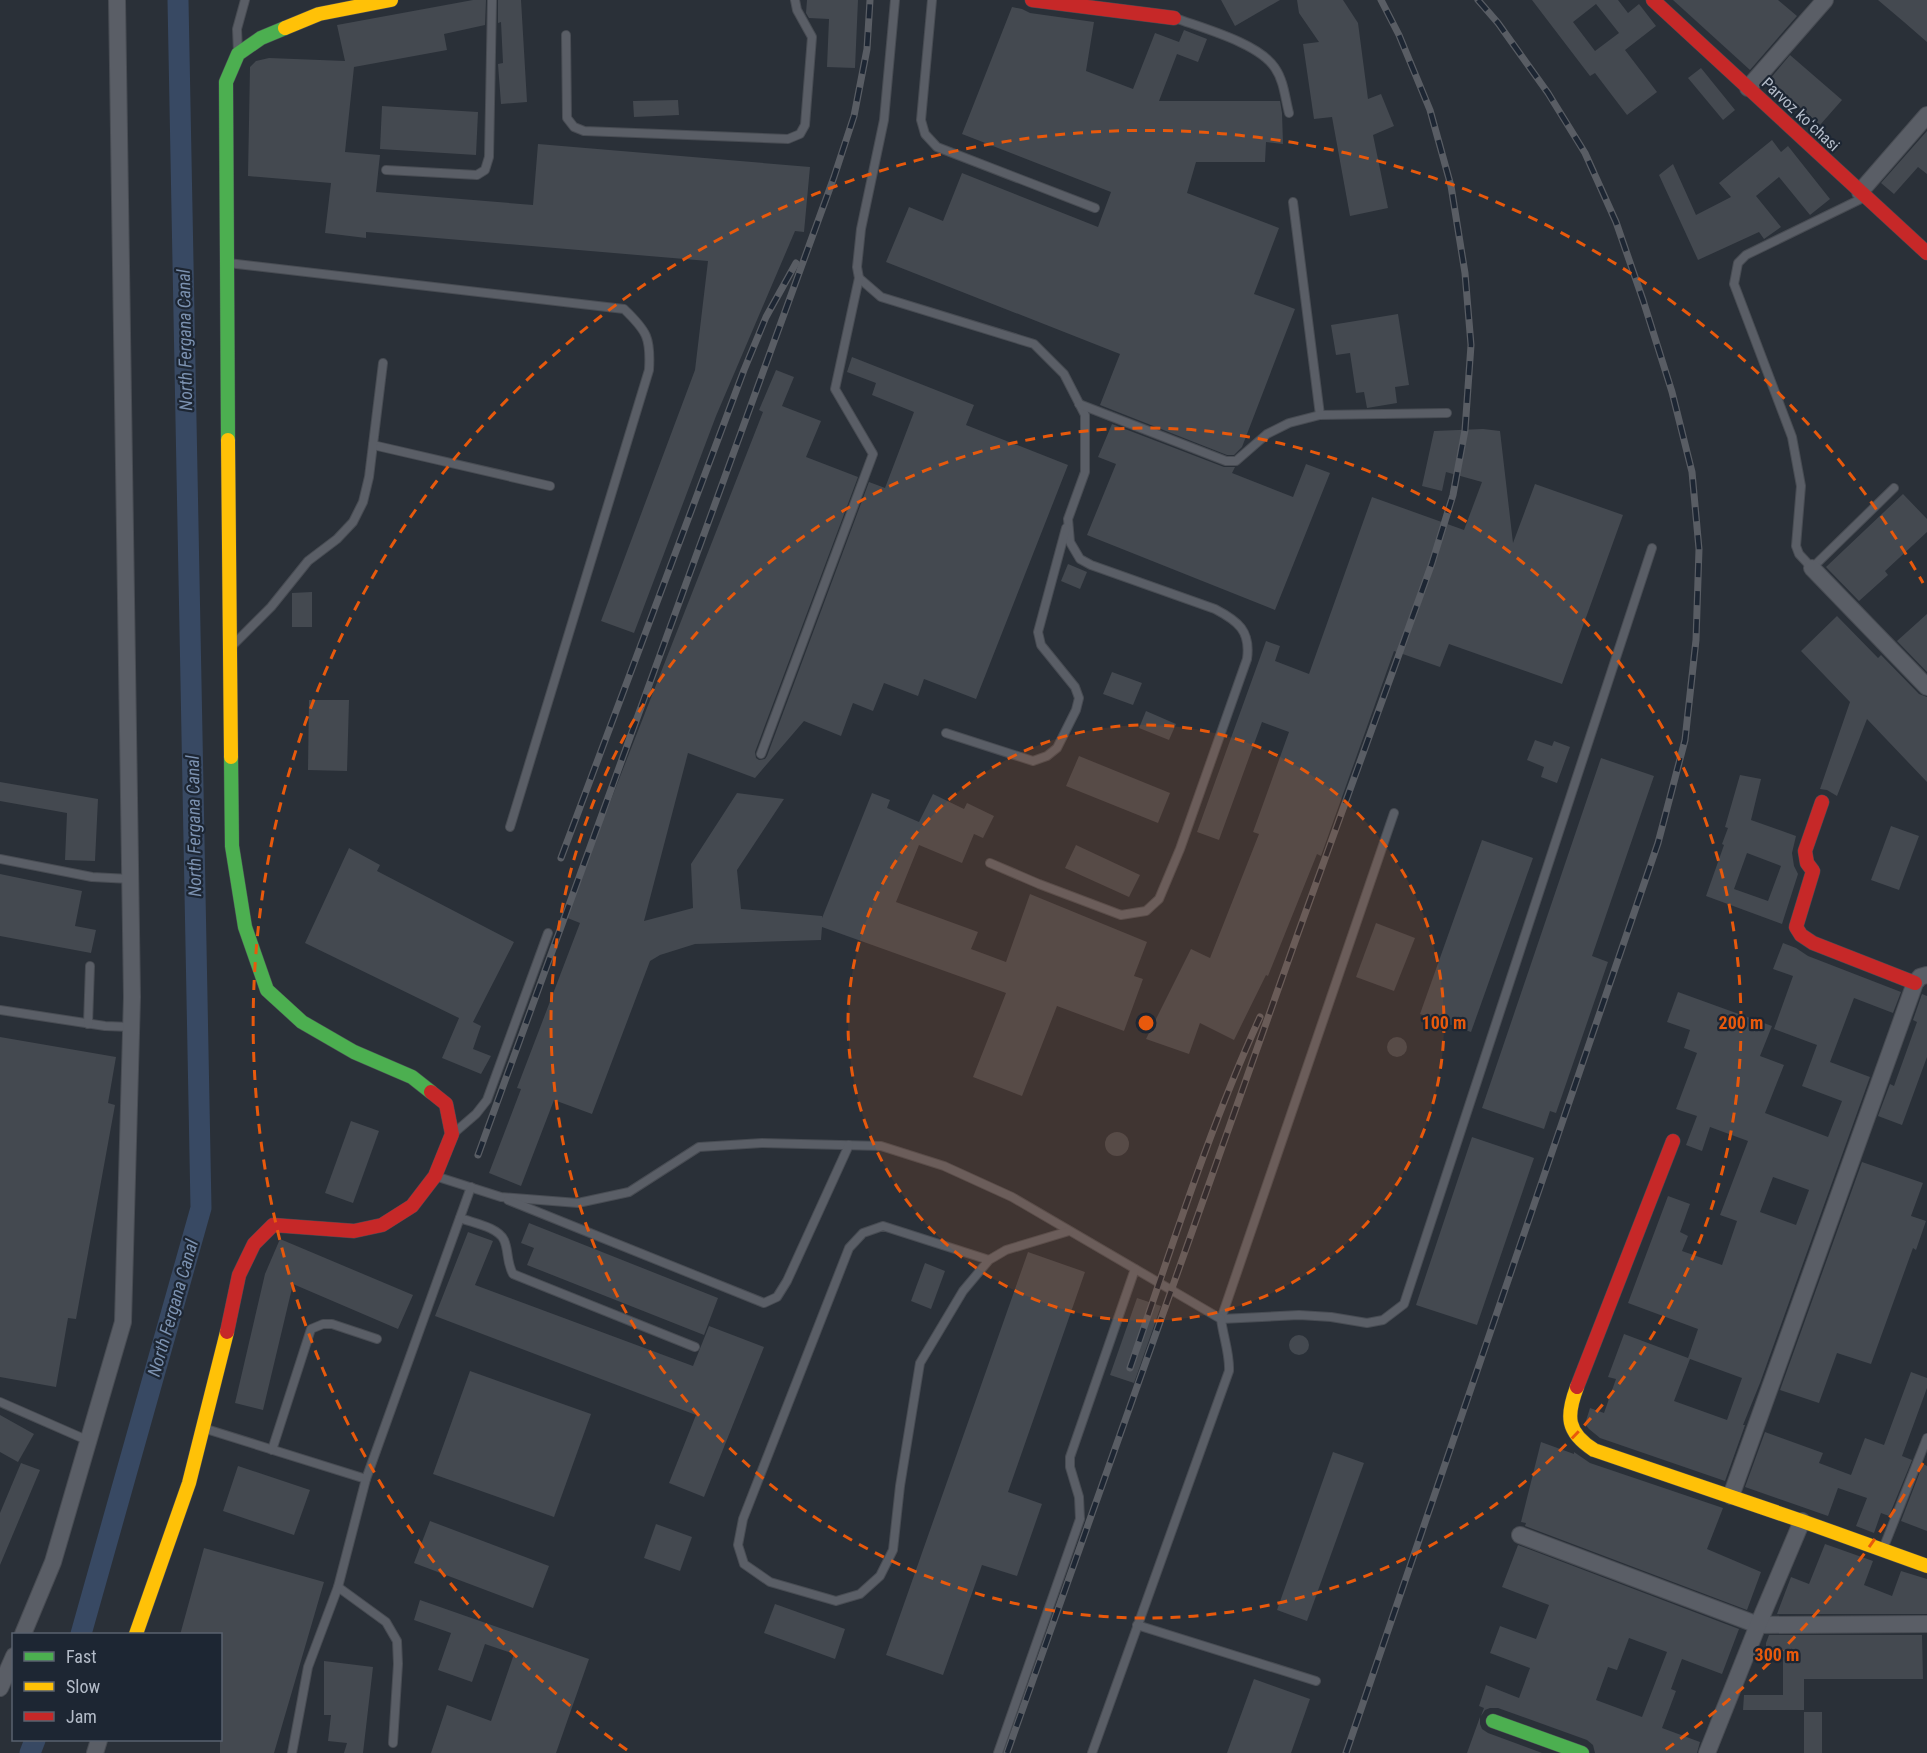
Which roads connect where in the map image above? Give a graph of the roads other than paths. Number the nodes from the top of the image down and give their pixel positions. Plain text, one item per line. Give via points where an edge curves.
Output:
1 (117, 0) edge
2 (245, 0) edge
3 (391, 0) edge
4 (492, 0) edge
5 (795, 0) edge
6 (895, 0) edge
7 (932, 0) edge
8 (1032, 0) edge
9 (1653, 0) edge
10 (1825, 0) edge
11 (1085, 3) edge
12 (1174, 18) joint
13 (566, 34) dead end
14 (238, 54) junction
15 (1748, 88) junction
16 (1289, 113) dead end
17 (1927, 115) edge
18 (386, 170) dead end
19 (1863, 194) junction
20 (1293, 202) dead end
21 (1095, 208) dead end
22 (1927, 253) edge
23 (228, 263) junction
24 (859, 278) junction
25 (383, 363) dead end
26 (1079, 404) junction
27 (1447, 413) dead end
28 (1320, 415) junction
29 (373, 445) junction
30 (550, 486) dead end
31 (1894, 488) dead end
32 (1068, 519) junction
33 (1652, 548) dead end
34 (1812, 568) junction
35 (229, 650) junction
36 (1927, 687) edge
37 (946, 733) dead end
38 (761, 754) dead end
39 (1822, 802) dead end
40 (1394, 813) dead end
41 (510, 826) dead end
42 (0, 859) edge
43 (990, 863) dead end
44 (130, 879) junction
45 (548, 933) dead end
46 (90, 966) dead end
47 (1921, 979) edge
48 (0, 1010) edge
49 (88, 1023) junction
50 (131, 1027) junction
51 (452, 1134) junction
52 (1673, 1141) dead end
53 (849, 1145) junction
54 (435, 1176) junction
55 (471, 1188) junction
56 (501, 1197) junction
57 (460, 1218) junction
58 (1070, 1231) junction
59 (988, 1260) junction
60 (1135, 1269) junction
61 (1221, 1319) junction
62 (376, 1339) dead end
63 (695, 1347) dead end
64 (0, 1402) edge
65 (203, 1428) junction
66 (1927, 1438) edge
67 (89, 1441) junction
68 (272, 1450) junction
69 (366, 1479) junction
70 (1731, 1496) junction
71 (1802, 1521) junction
72 (1520, 1535) dead end
73 (1883, 1550) junction
74 (1927, 1566) edge
75 (338, 1587) junction
76 (1137, 1624) junction
77 (1927, 1624) edge
78 (1758, 1625) junction
79 (23, 1633) edge
80 (137, 1633) edge
81 (12, 1660) edge
82 (1316, 1681) dead end
83 (0, 1686) edge
84 (1493, 1720) dead end
85 (393, 1743) dead end
86 (292, 1753) edge
87 (998, 1753) edge
88 (1092, 1753) edge
89 (1582, 1753) edge
90 (1707, 1753) edge

1 - 44 street
2 - 14 lane via 237,29
3 - 14 street via 319,14 261,38
4 - 18 lane via 489,157 485,170 477,175
5 - 13 lane via 812,37 805,125 800,134 788,139 584,131 574,127 567,118
6 - 24 lane via 884,120 861,229
7 - 21 lane via 921,120 925,134 937,147
8 - 11 street
9 - 15 street, Parvoz koʻchasi
10 - 15 street
11 - 12 street
12 - 16 lane via 1228,36 1266,57 1281,78
14 - 23 street via 226,82
15 - 19 street, Parvoz koʻchasi
17 - 19 street
19 - 22 street, Parvoz koʻchasi
19 - 34 lane via 1746,255 1738,263 1734,284 1792,437 1801,486 1796,546
20 - 28 lane
23 - 35 street
23 - 41 lane via 624,309 642,326 650,347 649,370
24 - 26 lane via 880,297 1034,344 1064,375
24 - 38 lane via 835,388 873,454
25 - 29 lane
26 - 28 lane via 1226,461 1236,460 1268,434 1289,423
26 - 32 lane via 1085,415 1085,472
27 - 28 lane
29 - 30 lane
29 - 35 lane via 363,502 353,522 308,561
31 - 34 lane
32 - 37 lane via 1038,632 1041,645 1075,687 1079,698 1057,748 1033,762
32 - 43 lane via 1070,542 1080,559 1233,619 1244,632 1249,647 1247,659 1176,859 1159,898 1146,911 1121,915
33 - 61 lane via 1404,1304 1383,1320 1367,1323 1299,1316
34 - 36 street
35 - 51 street via 232,846 245,927 267,990 302,1022 354,1052 412,1077 446,1104
39 - 47 street via 1805,850 1813,871 1796,927 1813,943
40 - 61 lane
42 - 44 lane via 92,877
44 - 50 street
45 - 51 lane via 487,1100
46 - 49 lane
47 - 70 street
48 - 49 lane
49 - 50 lane
50 - 67 street via 123,1322
51 - 54 street
52 - 70 street via 1574,1395 1569,1423 1575,1435 1594,1450
53 - 56 lane via 762,1143 699,1147 629,1192 578,1203
53 - 56 lane via 788,1281 777,1297 764,1303
53 - 58 lane via 881,1146 944,1166 1012,1197
54 - 55 lane
54 - 65 street via 412,1206 382,1225 354,1231 273,1225 254,1244 239,1275
55 - 56 lane
55 - 57 lane
57 - 63 lane via 496,1231 503,1238 513,1274
57 - 69 lane
58 - 59 lane via 1006,1250
58 - 60 lane
59 - 59 lane via 963,1292 920,1363 892,1550 880,1576 860,1594 836,1601 770,1582 744,1564 738,1545 743,1519 849,1248 863,1233 883,1226
60 - 61 lane
60 - 87 lane via 1070,1457 1080,1519
61 - 76 lane via 1229,1371
62 - 68 lane via 332,1324 312,1329
64 - 67 lane
65 - 68 lane
65 - 80 street via 189,1483
66 - 73 lane
67 - 79 street via 53,1562
68 - 69 lane
69 - 75 lane
70 - 71 street
71 - 73 street
71 - 78 street
72 - 78 street
73 - 74 street
75 - 85 lane via 386,1622 397,1641
75 - 86 lane via 308,1667
76 - 82 lane
76 - 88 lane
77 - 78 street
78 - 90 street
81 - 83 street
84 - 89 street

